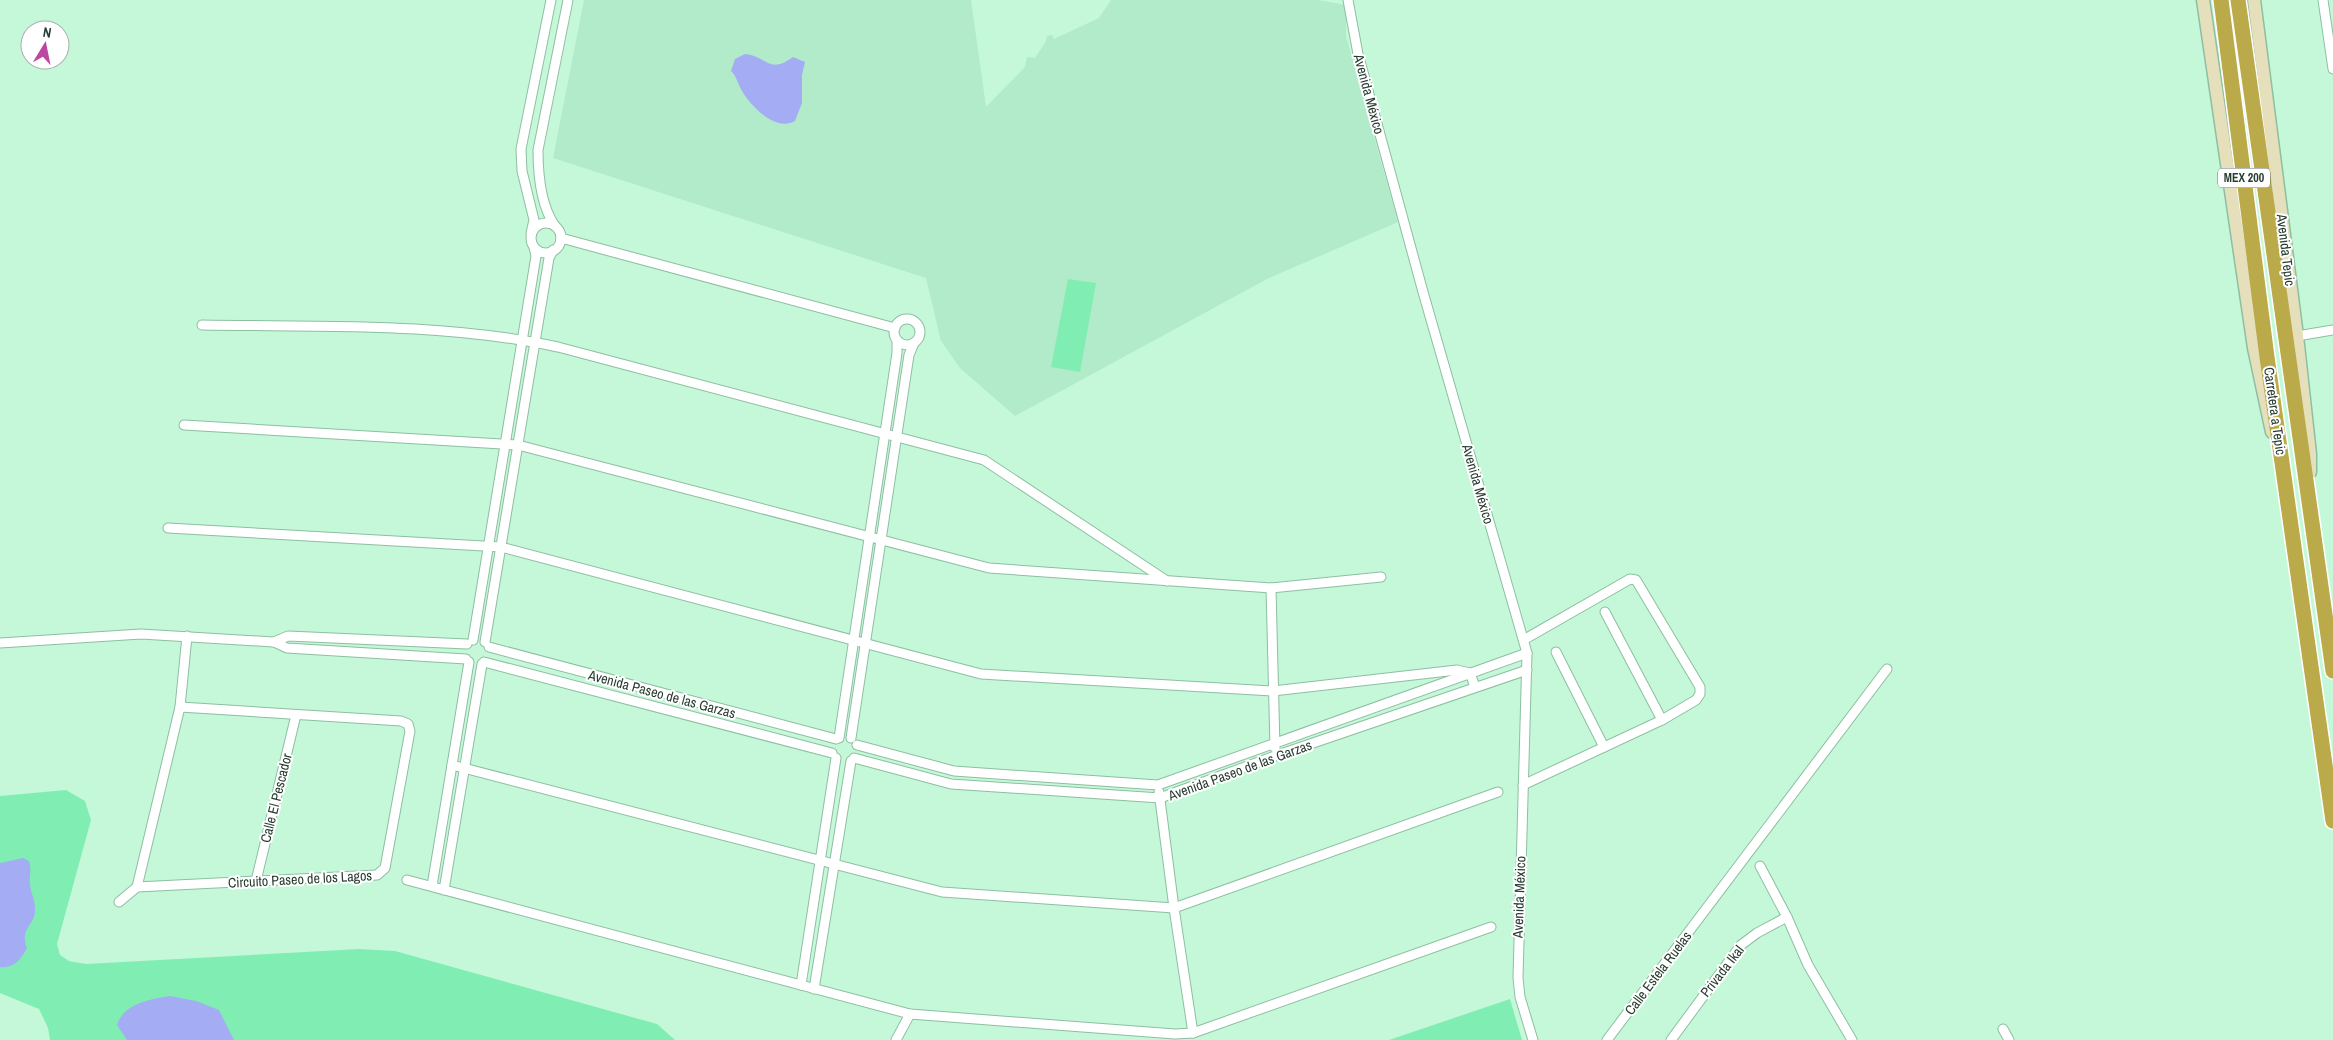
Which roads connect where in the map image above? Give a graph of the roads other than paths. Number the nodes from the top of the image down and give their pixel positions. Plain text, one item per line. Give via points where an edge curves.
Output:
1 (1348, 0) edge
2 (2203, 0) edge
3 (2221, 0) edge
4 (2238, 0) edge
5 (2254, 0) edge
6 (2323, 0) edge
7 (550, 3) edge
8 (567, 4) edge
9 (2329, 14) edge
10 (2333, 69) edge
11 (521, 149) junction
12 (538, 150) junction
13 (555, 226) junction
14 (531, 233) junction
15 (561, 238) junction
16 (534, 247) junction
17 (553, 250) junction
18 (202, 325) dead end
19 (895, 328) junction
20 (2333, 330) edge
21 (2297, 336) junction
22 (522, 340) junction
23 (897, 340) junction
24 (535, 342) junction
25 (914, 343) junction
26 (184, 424) dead end
27 (885, 434) junction
28 (896, 437) junction
29 (505, 442) junction
30 (518, 445) junction
31 (2286, 487) junction
32 (2309, 502) junction
33 (168, 528) dead end
34 (870, 537) junction
35 (881, 540) junction
36 (488, 545) junction
37 (501, 547) junction
38 (1381, 577) dead end
39 (1168, 581) junction
40 (1271, 588) junction
41 (1605, 612) dead end
42 (187, 636) junction
43 (1525, 639) junction
44 (854, 640) junction
45 (274, 642) junction
46 (470, 642) junction
47 (0, 643) edge
48 (865, 643) junction
49 (487, 645) junction
50 (1556, 652) dead end
51 (1527, 653) junction
52 (467, 661) junction
53 (483, 663) junction
54 (1887, 669) dead end
55 (1528, 670) junction
56 (2333, 671) edge
57 (1428, 673) junction
58 (1470, 673) junction
59 (1433, 687) junction
60 (1475, 687) junction
61 (1273, 692) junction
62 (180, 707) junction
63 (296, 716) junction
64 (1662, 720) junction
65 (838, 738) junction
66 (854, 741) junction
67 (1274, 743) junction
68 (1604, 747) junction
69 (834, 756) junction
70 (1275, 756) junction
71 (852, 759) junction
72 (452, 765) junction
73 (465, 767) junction
74 (1158, 785) junction
75 (1523, 785) junction
76 (1498, 792) dead end
77 (1160, 798) junction
78 (2333, 821) edge
79 (820, 861) junction
80 (834, 864) junction
81 (1760, 866) dead end
82 (407, 880) dead end
83 (256, 881) junction
84 (432, 886) junction
85 (137, 887) junction
86 (444, 890) junction
87 (118, 902) dead end
88 (1174, 908) junction
89 (1787, 917) junction
90 (1491, 927) dead end
91 (801, 985) junction
92 (814, 989) junction
93 (910, 1014) junction
94 (2004, 1029) dead end
95 (1193, 1033) junction
96 (896, 1040) edge
97 (1533, 1040) edge
98 (1607, 1040) edge
99 (1671, 1040) edge
100 (1852, 1040) edge
101 (2009, 1040) edge

1 - 43 street, Avenida México via 1358,54 1405,226
2 - 31 main road via 2254,348
3 - 31 highway, Carretera a Tepic / MEX 200
4 - 32 highway, Carretera a Tepic / MEX 200
5 - 21 main road, Avenida Tepic
6 - 9 street
7 - 8 street
7 - 11 street
8 - 12 street
9 - 10 street
11 - 12 street
11 - 14 street via 522,171 534,220
12 - 13 street via 540,179 549,217
13 - 14 street via 541,223
13 - 15 street
14 - 16 street
15 - 17 street
15 - 19 street
16 - 17 street via 546,252
16 - 22 street via 536,256
17 - 24 street
18 - 22 street via 444,329
19 - 23 street
19 - 25 street via 904,320 916,322 920,333
20 - 21 street
21 - 32 main road, Avenida Tepic via 2310,454
22 - 24 street
22 - 29 street
23 - 25 street via 908,345
23 - 27 street via 898,353
24 - 27 street
24 - 30 street
25 - 28 street via 909,355
26 - 29 street
27 - 28 street
27 - 34 street
28 - 35 street
28 - 39 street via 984,460
29 - 30 street
29 - 36 street
30 - 34 street
30 - 37 street
31 - 78 highway, Carretera a Tepic / MEX 200
32 - 56 highway, Carretera a Tepic / MEX 200
33 - 36 street
34 - 35 street
34 - 44 street
35 - 39 street via 989,568
35 - 48 street
36 - 37 street
36 - 46 street
37 - 44 street
37 - 49 street
38 - 40 street
39 - 40 street
40 - 61 street
41 - 64 street
42 - 45 street
42 - 47 street via 141,634
42 - 62 street
43 - 51 street, Avenida México
43 - 64 street via 1630,579 1636,580 1700,687 1696,700
44 - 48 street
44 - 65 street
45 - 46 street via 288,636
45 - 52 street via 287,648
46 - 49 street via 480,639
46 - 52 street via 464,648
48 - 61 street via 981,674
48 - 66 street
49 - 53 street via 488,658
49 - 65 street, Avenida Paseo de las Garzas
50 - 68 street
51 - 55 street, Avenida México
51 - 58 street, Avenida Paseo de las Garzas
52 - 53 street
52 - 72 street
53 - 69 street, Avenida Paseo de las Garzas
53 - 73 street
54 - 98 street, Calle Estela Ruelas
55 - 60 street, Avenida Paseo de las Garzas
55 - 75 street, Avenida México
57 - 58 street via 1457,670
57 - 59 street
57 - 61 street
58 - 59 street, Avenida Paseo de las Garzas
58 - 60 street
59 - 67 street, Avenida Paseo de las Garzas
60 - 70 street, Avenida Paseo de las Garzas
61 - 67 street
62 - 63 street, Circuito Paseo de los Lagos
62 - 85 street
63 - 83 street, Calle El Pescador
63 - 83 street, Circuito Paseo de los Lagos via 402,721 408,724 410,731 384,868 377,875
64 - 68 street
65 - 66 street
65 - 69 street via 832,748
66 - 71 street
66 - 74 street, Avenida Paseo de las Garzas via 954,771
67 - 70 street
67 - 74 street, Avenida Paseo de las Garzas
68 - 75 street
69 - 71 street via 843,762
69 - 79 street
70 - 77 street, Avenida Paseo de las Garzas
71 - 77 street, Avenida Paseo de las Garzas via 951,784
71 - 80 street
72 - 73 street
72 - 84 street
73 - 79 street
73 - 86 street
74 - 77 street
75 - 97 street, Avenida México via 1518,978 1520,998
76 - 88 street
77 - 88 street
79 - 80 street
79 - 91 street
80 - 88 street via 942,892
80 - 92 street
81 - 89 street
82 - 84 street
83 - 85 street, Circuito Paseo de los Lagos
84 - 86 street
85 - 87 street
86 - 91 street
88 - 95 street
89 - 99 street, Privada Ikal via 1741,945
89 - 100 street via 1808,964
90 - 95 street
91 - 92 street
92 - 93 street
93 - 95 street
93 - 96 street
94 - 101 street

